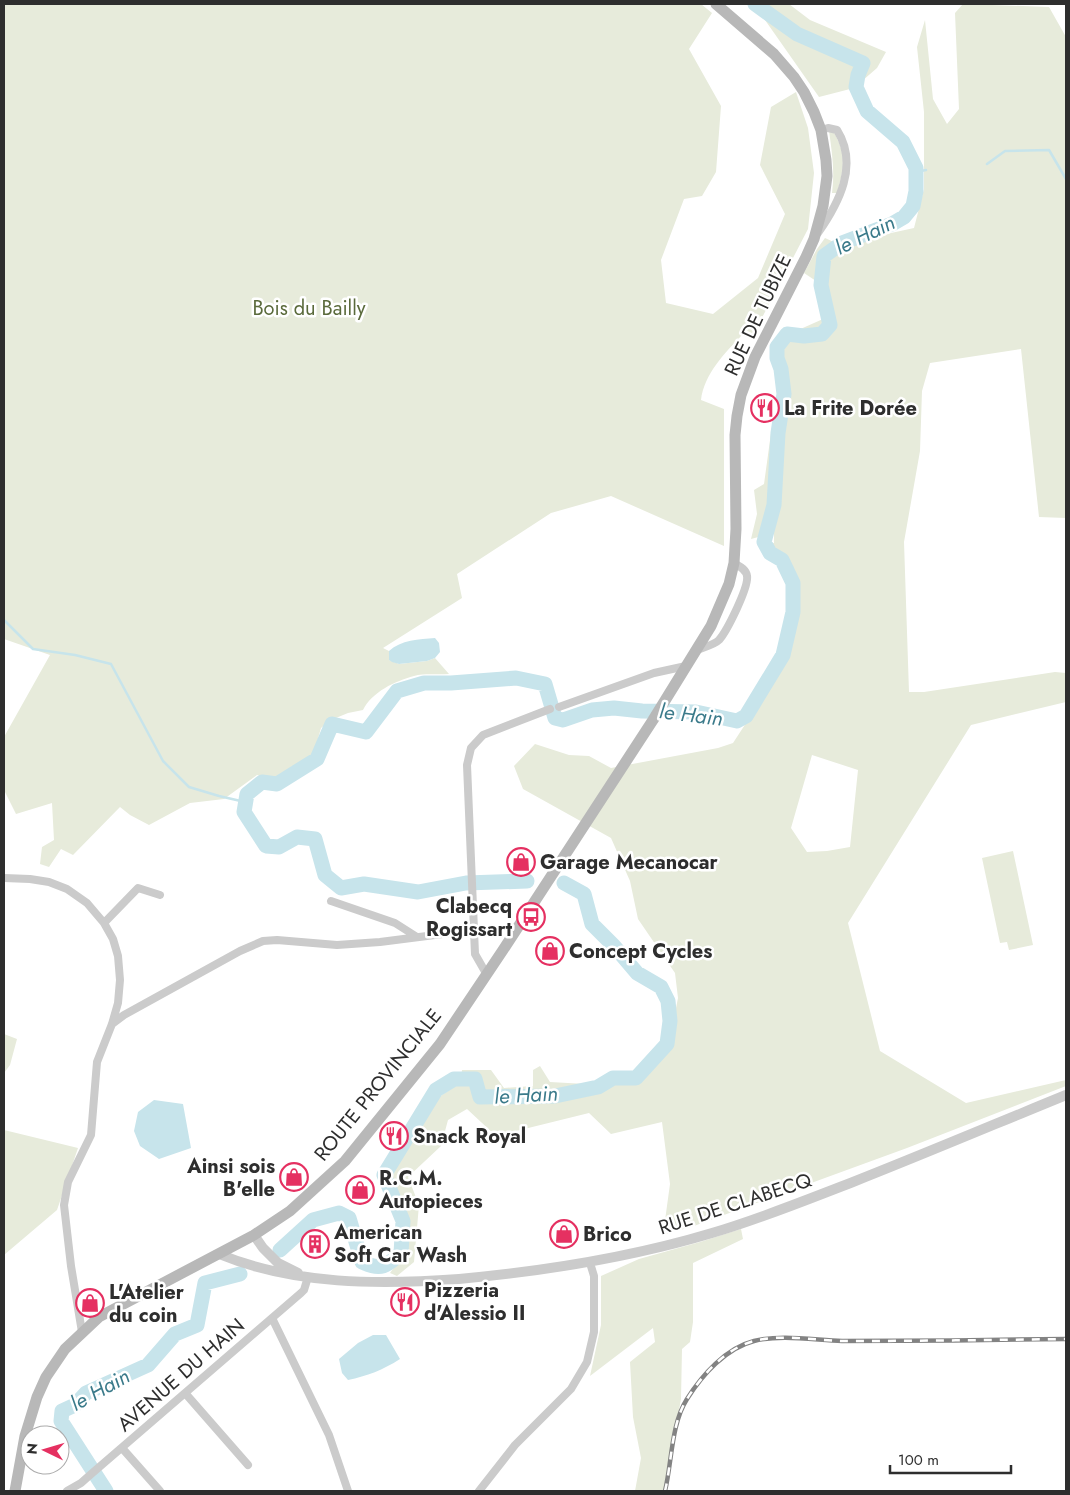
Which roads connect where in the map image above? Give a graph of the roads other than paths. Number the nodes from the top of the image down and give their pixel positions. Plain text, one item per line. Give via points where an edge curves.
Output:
1 (716, 4) edge
2 (821, 130) junction
3 (814, 239) junction
4 (736, 529) joint
5 (734, 563) junction
6 (697, 650) junction
7 (686, 666) junction
8 (559, 706) dead end
9 (550, 710) dead end
10 (4, 878) edge
11 (160, 895) dead end
12 (332, 902) dead end
13 (104, 923) junction
14 (474, 930) junction
15 (417, 937) junction
16 (486, 975) junction
17 (112, 1024) junction
18 (1066, 1095) edge
19 (254, 1235) junction
20 (219, 1254) junction
21 (590, 1263) junction
22 (308, 1277) junction
23 (272, 1318) junction
24 (82, 1332) junction
25 (185, 1393) junction
26 (122, 1448) junction
27 (248, 1465) dead end
28 (15, 1491) edge
29 (67, 1491) edge
30 (160, 1491) edge
31 (348, 1491) edge
32 (479, 1491) edge

1 - 2 main road, RUE DE TUBIZE via 757,38 794,77
2 - 3 main road, RUE DE TUBIZE via 827,176
2 - 3 street, RUE DE TUBIZE via 837,130 845,148 847,172 833,211
3 - 4 main road, RUE DE TUBIZE via 755,358 741,395 735,435
4 - 5 main road, ROUTE PROVINCIALE
5 - 6 main road, ROUTE PROVINCIALE via 723,602
5 - 6 street, ROUTE PROVINCIALE via 745,570 748,577 740,602 717,642
6 - 7 main road, ROUTE PROVINCIALE
7 - 8 street via 654,673
7 - 16 main road, ROUTE PROVINCIALE
9 - 14 street via 483,735 471,748 467,765
10 - 13 street via 30,878 67,889 87,903
11 - 13 street via 138,888
12 - 15 street via 395,923
13 - 17 street via 118,956 120,980
14 - 15 street
14 - 16 street via 475,954
15 - 17 street via 337,945 264,941 240,951
16 - 19 main road, ROUTE PROVINCIALE via 440,1044 345,1161 290,1211
17 - 24 street via 97,1062 91,1135 68,1182 64,1205
18 - 21 street, RUE DE CLABECQ via 768,1215 673,1244
19 - 20 main road, ROUTE PROVINCIALE
19 - 22 street, RUE DE CLABECQ via 278,1263
20 - 22 street, RUE DE CLABECQ via 272,1272
20 - 24 main road, ROUTE PROVINCIALE via 99,1317
21 - 22 street, RUE DE CLABECQ via 421,1282
21 - 32 street via 594,1276 594,1332 587,1362 571,1389 516,1445
22 - 23 street, AVENUE DU HAIN via 304,1290
23 - 25 street, AVENUE DU HAIN
23 - 31 street via 329,1435
24 - 28 main road, ROUTE PROVINCIALE via 46,1377 37,1397 25,1436
25 - 26 street, AVENUE DU HAIN
25 - 27 street
26 - 29 street, AVENUE DU HAIN
26 - 30 street

